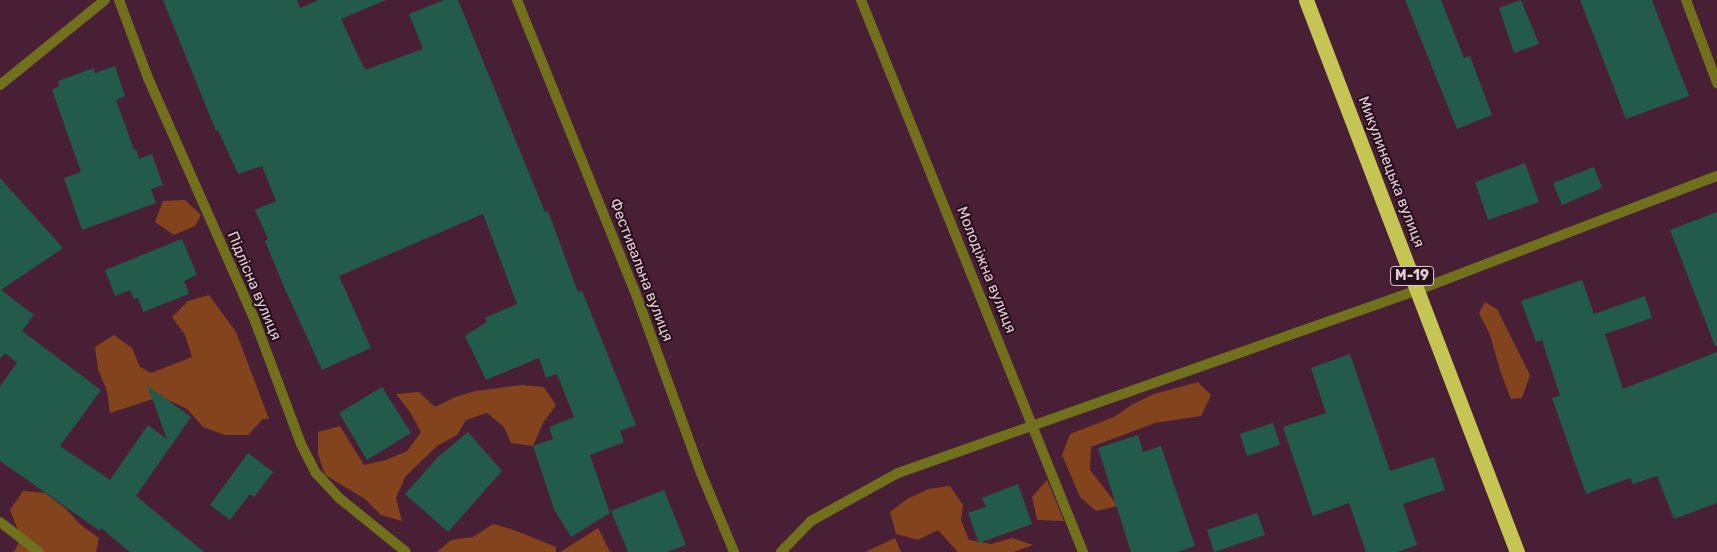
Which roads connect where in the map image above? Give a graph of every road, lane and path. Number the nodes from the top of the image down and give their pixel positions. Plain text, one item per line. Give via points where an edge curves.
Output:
1 (105, 0) edge
2 (119, 0) edge
3 (516, 0) edge
4 (861, 0) edge
5 (1306, 0) edge
6 (1686, 0) edge
7 (1717, 83) edge
8 (0, 85) edge
9 (1717, 176) edge
10 (1418, 290) junction
11 (1033, 426) junction
12 (0, 522) edge
13 (39, 552) edge
14 (406, 552) edge
15 (734, 552) edge
16 (781, 552) edge
17 (1083, 552) edge
18 (1517, 552) edge

1 - 8 street
2 - 14 street, Підлісна вулиця via 148,78 255,321 301,444 315,472 338,497
3 - 15 street, Фестивальна вулиця via 634,289 701,473
4 - 11 street, Молодіжна вулиця
5 - 10 highway, Микулинецька вулиця / М-19
6 - 7 street
9 - 10 street
10 - 11 street
10 - 18 highway, Микулинецька вулиця / М-19 via 1456,398
11 - 16 street via 898,474 812,521
11 - 17 street, Молодіжна вулиця
12 - 13 street

